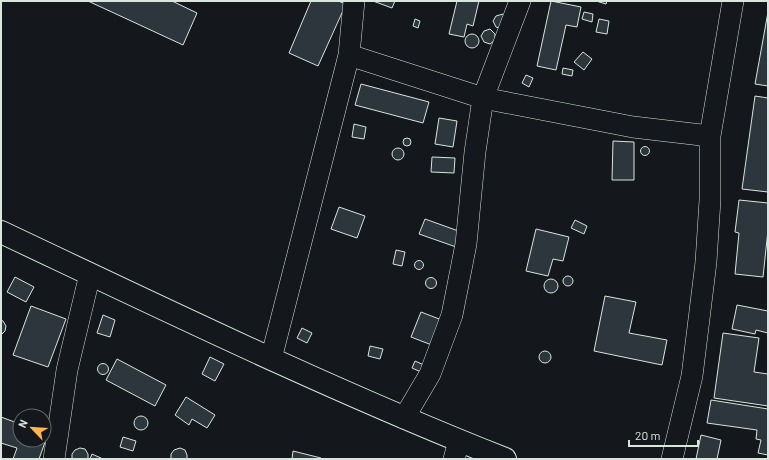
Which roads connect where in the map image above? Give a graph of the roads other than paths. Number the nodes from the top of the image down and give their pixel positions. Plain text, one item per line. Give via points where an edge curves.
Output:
1 (354, 1) edge
2 (520, 1) edge
3 (733, 1) edge
4 (349, 56) junction
5 (483, 98) junction
6 (710, 136) junction
7 (1, 232) edge
8 (90, 274) junction
9 (271, 359) junction
10 (404, 418) junction
11 (456, 450) edge
12 (54, 459) edge
13 (505, 459) edge
14 (672, 459) edge

1 - 4 street
2 - 5 street
3 - 6 street
4 - 5 street
4 - 9 street
5 - 6 street via 633,127
5 - 10 street via 466,244 452,315 430,374
6 - 14 street via 710,200 704,284 692,376
7 - 8 street
8 - 9 street
8 - 12 street via 67,370
9 - 10 street
10 - 11 street
11 - 13 street

